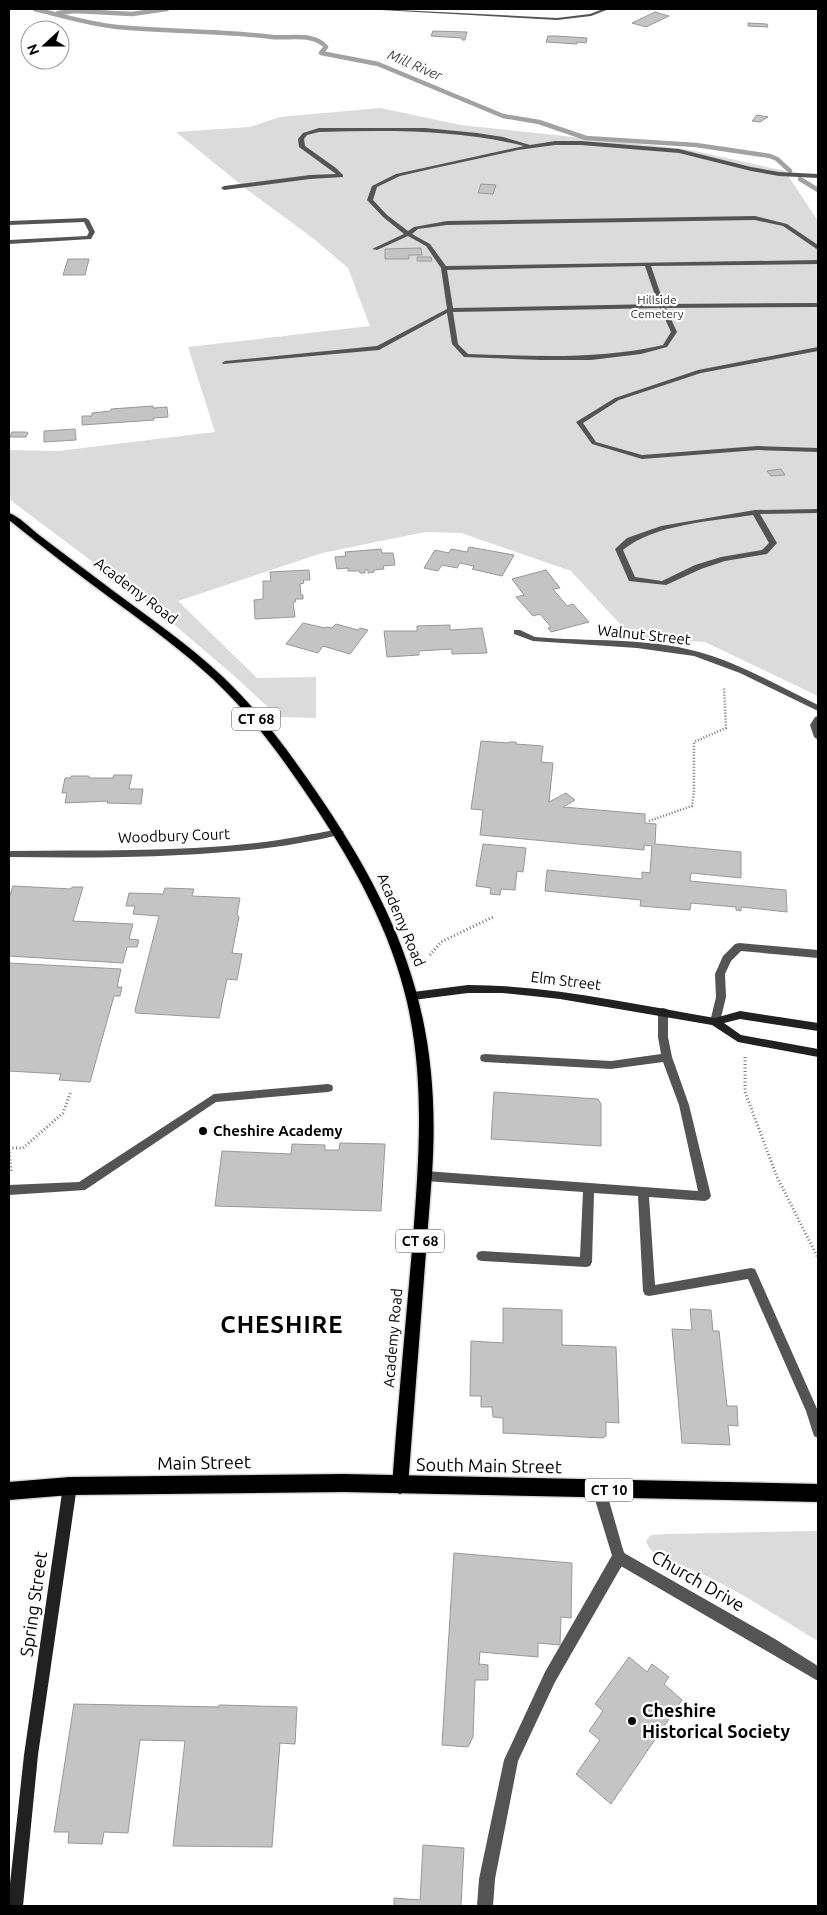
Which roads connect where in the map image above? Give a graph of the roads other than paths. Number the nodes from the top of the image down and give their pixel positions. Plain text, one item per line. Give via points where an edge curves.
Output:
1 (381, 9) edge
2 (607, 9) edge
3 (532, 146) junction
4 (818, 176) edge
5 (224, 188) dead end
6 (9, 223) edge
7 (408, 234) junction
8 (9, 242) edge
9 (818, 248) edge
10 (375, 249) dead end
11 (818, 262) edge
12 (647, 264) junction
13 (444, 268) junction
14 (818, 305) edge
15 (662, 306) junction
16 (449, 310) junction
17 (818, 349) edge
18 (225, 363) dead end
19 (818, 450) edge
20 (818, 510) edge
21 (756, 512) junction
22 (9, 516) edge
23 (516, 632) dead end
24 (818, 708) edge
25 (818, 719) edge
26 (818, 737) edge
27 (339, 832) junction
28 (9, 854) edge
29 (818, 954) edge
30 (413, 996) junction
31 (663, 1012) junction
32 (715, 1022) junction
33 (818, 1027) edge
34 (818, 1053) edge
35 (667, 1057) junction
36 (485, 1058) dead end
37 (328, 1088) dead end
38 (425, 1176) junction
39 (588, 1188) junction
40 (9, 1190) edge
41 (643, 1192) junction
42 (482, 1256) dead end
43 (818, 1432) edge
44 (70, 1486) junction
45 (400, 1486) junction
46 (599, 1490) junction
47 (9, 1491) edge
48 (818, 1493) edge
49 (619, 1557) junction
50 (818, 1674) edge
51 (15, 1906) edge
52 (485, 1906) edge

1 - 2 street via 557,19 591,15
3 - 4 street via 582,143 679,151 751,169
3 - 5 street via 483,134 453,131 319,130 305,134 301,139 302,147 340,176
3 - 7 street via 398,175 375,186 370,200
6 - 8 street via 86,220 92,232 89,238
7 - 9 street via 416,228 447,223 755,218 784,225
7 - 10 street
7 - 13 street via 428,245
11 - 12 street
12 - 13 street
12 - 15 street
13 - 16 street
14 - 15 street
15 - 16 street
15 - 16 street via 674,332 665,346 640,353 563,358 466,356 455,344
16 - 18 street via 379,348
17 - 19 street via 700,371 617,399 579,422 594,443 642,457 758,448
20 - 21 street
21 - 21 street via 661,528 630,540 619,549 632,579 663,583 724,559 764,552 773,542
22 - 27 main road, Academy Road / CT 68 via 164,633 220,680 284,754
23 - 24 street, Walnut Street via 540,640 696,654
25 - 26 street via 814,726
27 - 28 street, Woodbury Court via 257,847 196,852
27 - 30 main road, Academy Road / CT 68 via 373,892
29 - 32 street via 739,947 727,959 720,974 721,997
30 - 31 street, Elm Street via 468,989 502,989 560,994
30 - 38 main road, Academy Road / CT 68 via 424,1061 428,1114
31 - 32 street, Elm Street
31 - 35 street
32 - 33 street, Elm Street via 740,1015
32 - 34 street, Elm Street via 738,1038
35 - 36 street via 611,1065
35 - 41 street via 684,1105 705,1196
37 - 40 street via 214,1098 81,1187
38 - 39 street
38 - 45 main road, Academy Road / CT 68
39 - 41 street
39 - 42 street via 586,1262
41 - 43 street via 648,1291 751,1273 812,1411
44 - 45 highway, Main Street / CT 10 via 344,1483
44 - 47 highway, Main Street / CT 10
44 - 51 street, Spring Street via 31,1755
45 - 46 highway, South Main Street / CT 10
46 - 48 highway, South Main Street / CT 10
46 - 49 street
49 - 50 street, Church Drive
49 - 52 street via 550,1677 511,1760 487,1878

